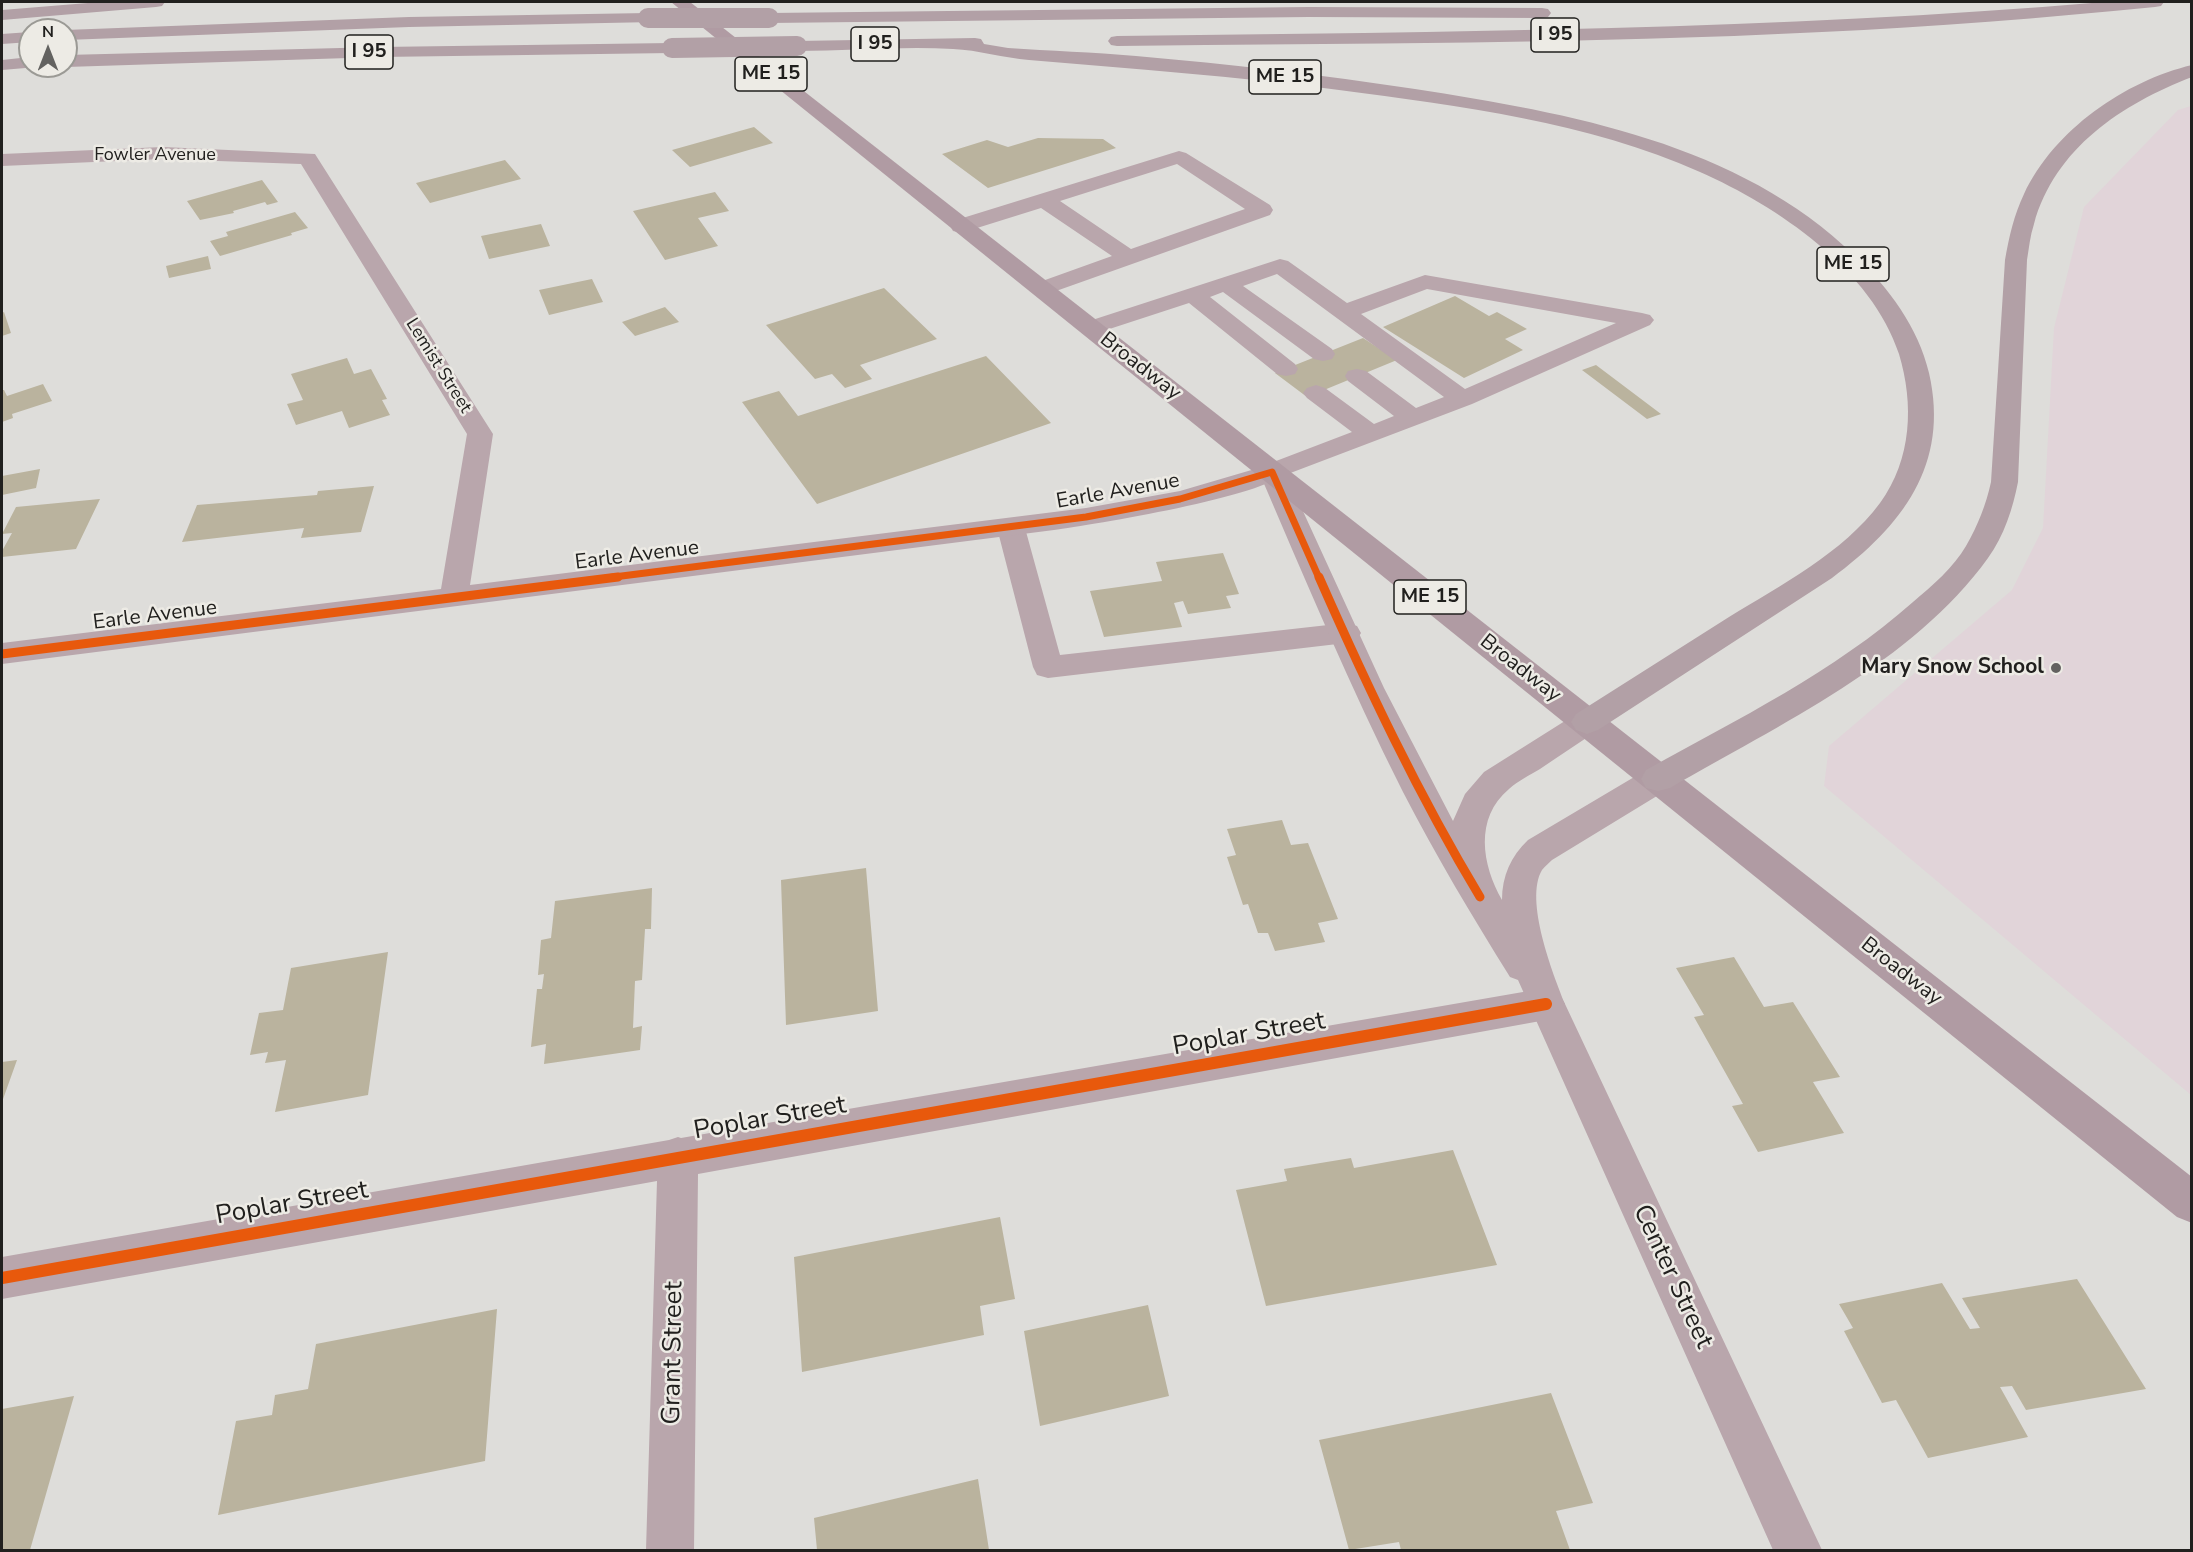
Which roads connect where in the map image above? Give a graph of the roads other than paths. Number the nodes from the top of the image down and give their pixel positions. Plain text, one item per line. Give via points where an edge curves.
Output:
1 (156, 2) edge
2 (680, 2) edge
3 (2155, 2) edge
4 (1556, 13) dead end
5 (2, 15) edge
6 (78, 35) edge
7 (18, 38) edge
8 (2, 39) edge
9 (953, 43) junction
10 (78, 62) edge
11 (18, 64) edge
12 (2, 65) edge
13 (2192, 70) edge
14 (308, 158) joint
15 (2, 160) edge
16 (1044, 200) junction
17 (961, 226) junction
18 (1130, 258) junction
19 (1226, 284) junction
20 (1042, 289) junction
21 (1193, 294) junction
22 (1342, 313) junction
23 (1090, 328) junction
24 (1323, 354) dead end
25 (1286, 369) dead end
26 (1357, 376) dead end
27 (1316, 393) dead end
28 (1462, 399) junction
29 (1413, 418) junction
30 (1372, 435) junction
31 (1272, 472) junction
32 (1011, 528) junction
33 (454, 597) junction
34 (1346, 633) junction
35 (2, 654) edge
36 (1587, 722) junction
37 (1658, 779) junction
38 (1480, 897) junction
39 (1546, 1004) junction
40 (678, 1156) junction
41 (2192, 1203) edge
42 (2, 1278) edge
43 (670, 1551) edge
44 (1798, 1551) edge

1 - 5 highway
2 - 17 main road, Broadway / ME 15
3 - 9 highway, I 95 via 1775,30
4 - 6 highway, I 95, bridge via 648,18
7 - 8 highway
9 - 10 highway, I 95, bridge
9 - 36 highway, ME 15 via 1005,53 1149,62 1326,82 1452,101 1594,130 1654,148 1740,184 1807,224 1852,262 1896,319 1920,380 1923,419 1914,464 1903,487 1887,512 1840,557
11 - 12 highway
13 - 37 highway via 2133,95 2095,119 2049,168 2027,208 2016,260 2007,464 1998,510 1975,556 1932,604 1901,629 1819,686
14 - 15 street, Fowler Avenue via 163,153
14 - 33 street, Lemist Street via 480,434
16 - 17 street
16 - 18 street
16 - 18 street via 1179,157 1262,210
17 - 20 main road, Broadway / ME 15
18 - 20 street
19 - 21 street
19 - 22 street via 1280,266
19 - 24 street
20 - 23 main road, Broadway / ME 15
21 - 23 street
21 - 25 street
22 - 28 street
22 - 28 street, Earle Avenue via 1425,282 1642,320
23 - 31 main road, Broadway / ME 15
26 - 29 street
27 - 30 street
28 - 29 street, Earle Avenue
29 - 30 street, Earle Avenue
30 - 31 street, Earle Avenue
31 - 32 street, Earle Avenue via 1158,506
31 - 34 street
31 - 36 main road, Broadway / ME 15
32 - 33 street, Earle Avenue
32 - 34 street via 1048,667
33 - 35 street, Earle Avenue
34 - 38 street via 1428,809
36 - 37 main road, Broadway / ME 15
36 - 38 street, Center Street via 1496,781 1473,806 1466,847
37 - 39 street, Center Street via 1557,837 1527,864 1521,882 1523,929
37 - 41 main road, Broadway
38 - 39 street, Center Street
39 - 40 street, Poplar Street
39 - 44 street, Center Street
40 - 42 street, Poplar Street
40 - 43 street, Grant Street

